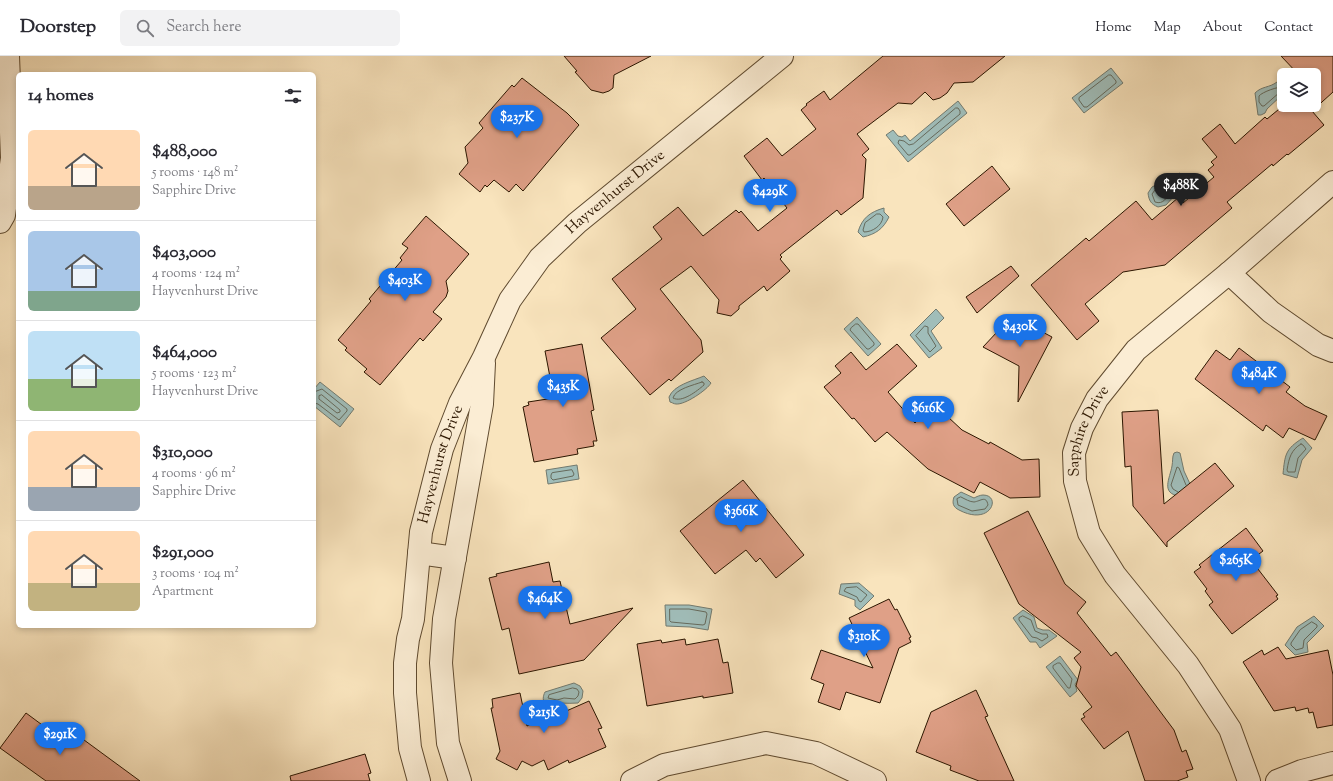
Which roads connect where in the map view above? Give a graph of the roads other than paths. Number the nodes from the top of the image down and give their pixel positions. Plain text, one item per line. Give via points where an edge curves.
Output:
1 (8, 56) edge
2 (782, 56) edge
3 (1333, 182) edge
4 (0, 222) edge
5 (1229, 273) junction
6 (1333, 351) edge
7 (484, 357) junction
8 (419, 553) junction
9 (455, 558) junction
10 (408, 639) junction
11 (442, 640) junction
12 (1333, 763) edge
13 (419, 781) edge
14 (460, 781) edge
15 (632, 781) edge
16 (874, 781) edge
17 (1249, 781) edge
18 (1277, 781) edge

1 - 4 street via 12,158 4,215
2 - 7 street, Hayvenhurst Drive via 577,222 540,258 510,300
3 - 5 street, Sapphire Drive
5 - 6 street via 1271,312 1318,346
5 - 17 street, Sapphire Drive via 1136,350 1096,399 1082,428 1074,453 1075,482 1089,533 1115,575 1188,665 1230,728
7 - 8 street, Hayvenhurst Drive via 460,403 442,448 421,532
7 - 9 street, Hayvenhurst Drive via 482,404
8 - 9 street
8 - 10 street, Hayvenhurst Drive via 413,619
9 - 11 street, Hayvenhurst Drive
10 - 11 street
10 - 13 street, Hayvenhurst Drive via 405,701 410,748
11 - 14 street, Hayvenhurst Drive via 441,663 448,743
12 - 18 street
15 - 16 street via 664,765 766,743 816,753

